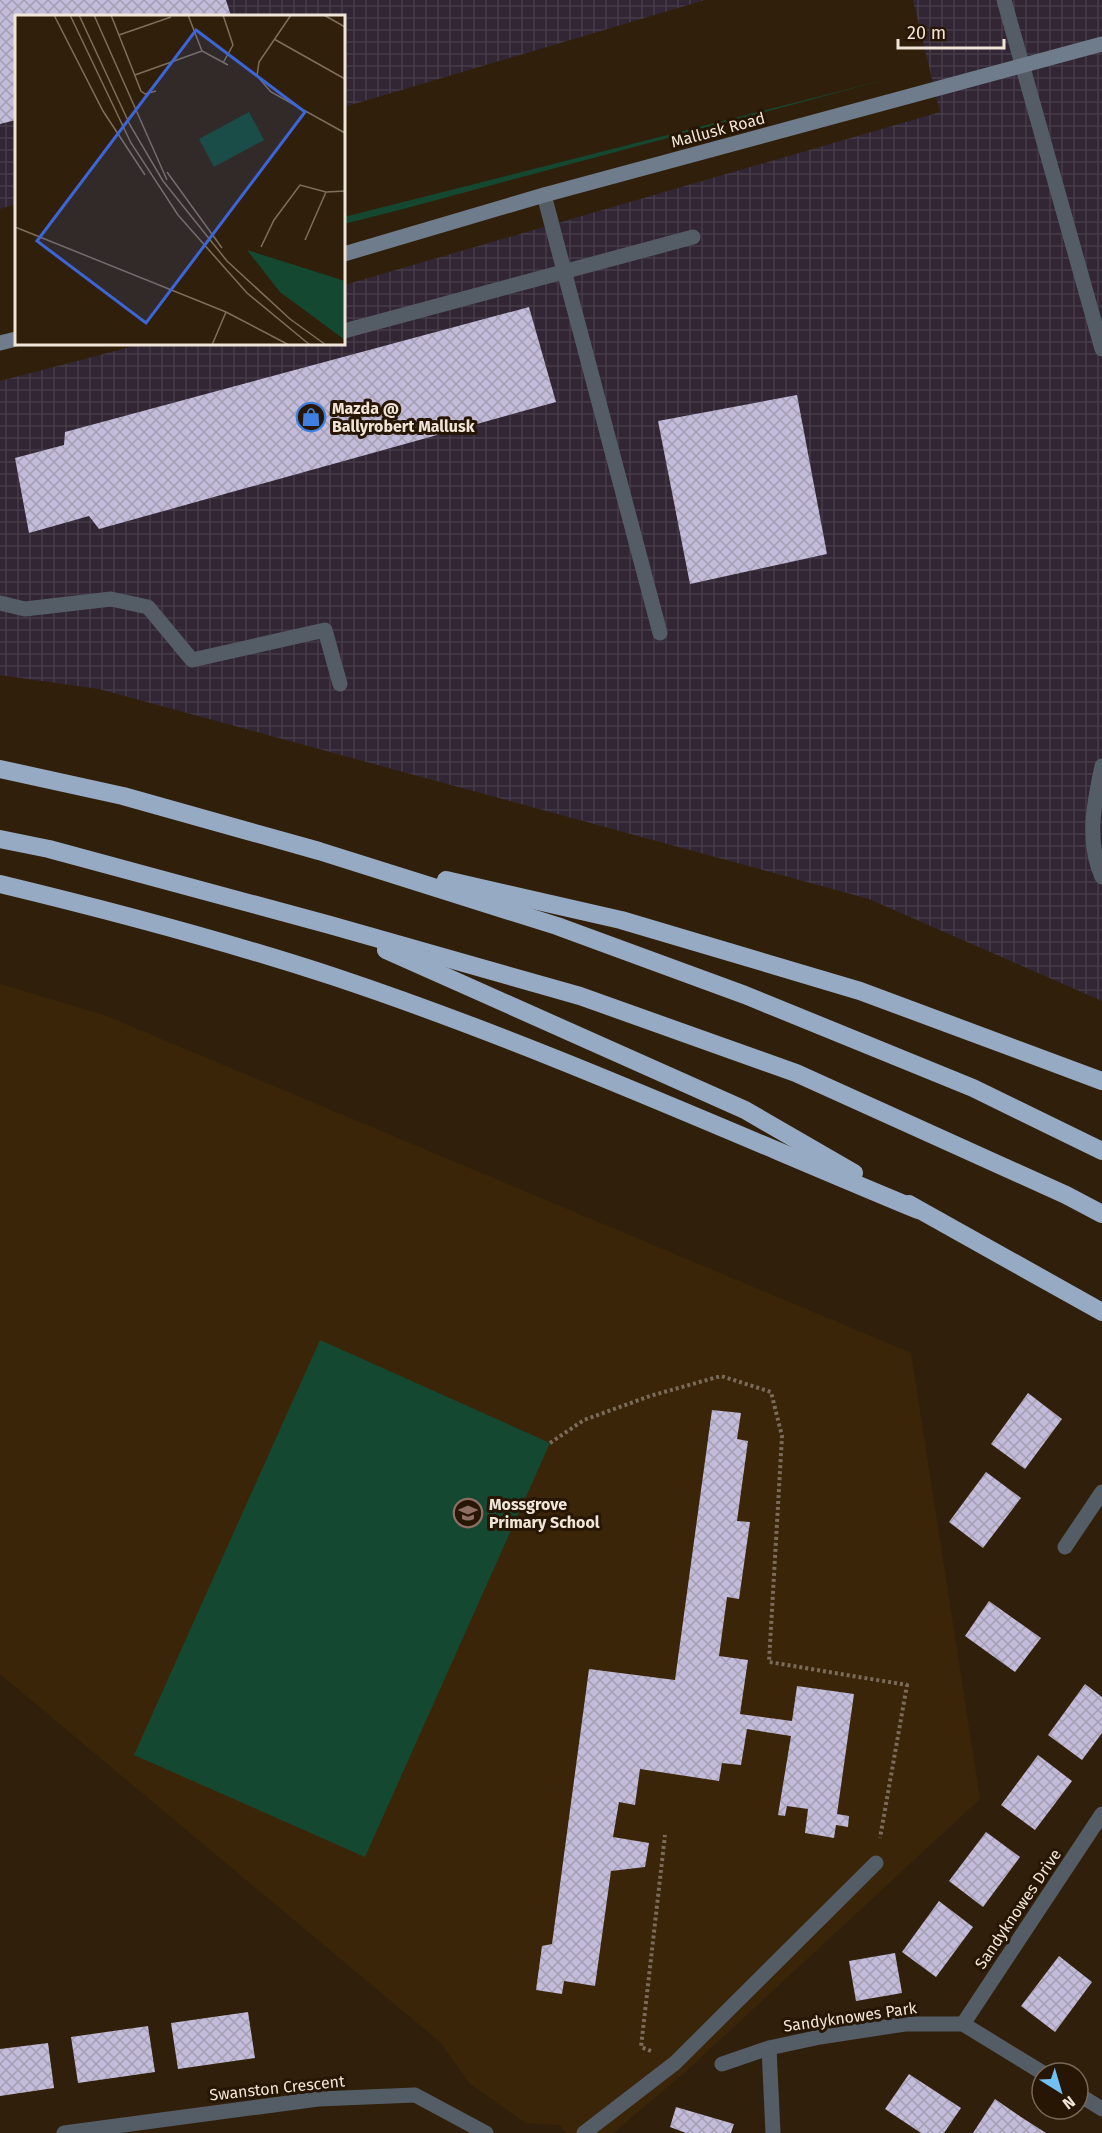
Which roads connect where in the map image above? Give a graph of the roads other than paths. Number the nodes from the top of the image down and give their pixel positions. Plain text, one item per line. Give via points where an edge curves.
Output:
1 (1004, 0) edge
2 (1102, 44) edge
3 (1021, 66) junction
4 (544, 195) junction
5 (693, 237) dead end
6 (345, 254) edge
7 (565, 272) junction
8 (345, 331) edge
9 (15, 339) edge
10 (0, 343) edge
11 (1102, 349) edge
12 (0, 603) edge
13 (660, 633) dead end
14 (340, 684) dead end
15 (1102, 766) edge
16 (0, 769) edge
17 (0, 839) edge
18 (319, 852) junction
19 (1102, 877) edge
20 (0, 884) edge
21 (330, 925) junction
22 (1102, 1081) edge
23 (1102, 1151) edge
24 (918, 1209) junction
25 (1102, 1214) edge
26 (1102, 1312) edge
27 (1102, 1492) edge
28 (1065, 1547) dead end
29 (1102, 1814) edge
30 (876, 1863) road end
31 (963, 2024) junction
32 (769, 2048) junction
33 (722, 2064) dead end
34 (1030, 2065) edge
35 (63, 2133) edge
36 (486, 2133) edge
37 (584, 2133) edge
38 (773, 2133) edge

1 - 3 street
2 - 3 main road, Mallusk Road
3 - 4 main road, Mallusk Road
3 - 11 street
4 - 6 main road, Mallusk Road
4 - 7 street
5 - 7 street
7 - 8 street
7 - 13 street
9 - 10 main road
12 - 14 street via 25,609 111,599 148,607 192,660 325,630
15 - 19 street via 1093,808 1094,858
16 - 18 highway via 123,796
17 - 21 highway
18 - 22 highway via 621,920 747,956 860,991
18 - 23 highway via 556,926 745,995 973,1088
20 - 24 highway via 335,977 520,1045
21 - 24 highway via 745,1110
21 - 25 highway via 580,996 796,1073
24 - 26 highway
27 - 28 street
29 - 31 street, Sandyknowes Drive
30 - 37 street via 675,2063
31 - 32 street, Sandyknowes Park via 905,2024
31 - 34 street
32 - 33 street, Sandyknowes Park
32 - 38 street
35 - 36 street, Swanston Crescent via 318,2099 415,2095

